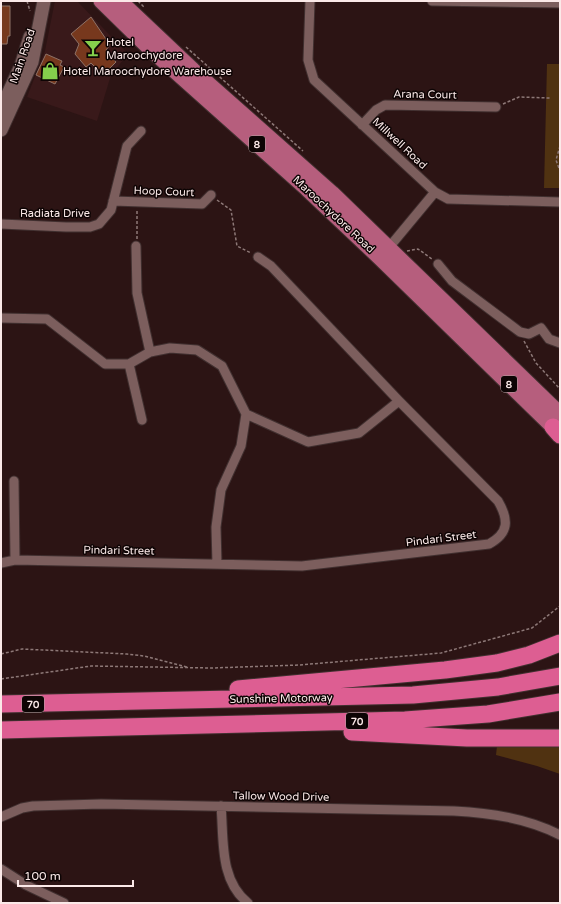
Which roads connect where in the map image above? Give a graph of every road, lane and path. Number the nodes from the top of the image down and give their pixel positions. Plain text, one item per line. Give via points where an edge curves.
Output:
1 (27, 1) edge
2 (44, 1) edge
3 (101, 1) edge
4 (120, 1) edge
5 (310, 1) edge
6 (432, 1) edge
7 (560, 3) edge
8 (34, 6) edge
9 (550, 98) dead end
10 (496, 107) joint
11 (2, 119) edge
12 (362, 125) junction
13 (141, 131) dead end
14 (560, 146) edge
15 (560, 171) edge
16 (435, 192) junction
17 (211, 195) joint
18 (113, 201) junction
19 (138, 202) junction
20 (560, 202) edge
21 (1, 224) edge
22 (136, 246) joint
23 (406, 251) dead end
24 (385, 253) junction
25 (258, 257) joint
26 (438, 264) joint
27 (1, 318) edge
28 (520, 332) junction
29 (560, 343) edge
30 (150, 352) junction
31 (129, 364) junction
32 (560, 389) edge
33 (399, 401) junction
34 (246, 414) junction
35 (142, 420) dead end
36 (558, 425) edge
37 (14, 481) dead end
38 (15, 560) junction
39 (1, 563) edge
40 (217, 564) junction
41 (560, 606) edge
42 (560, 643) edge
43 (1, 654) edge
44 (189, 668) junction
45 (560, 676) edge
46 (1, 679) edge
47 (174, 700) junction
48 (560, 702) edge
49 (1, 704) edge
50 (153, 727) junction
51 (1, 730) edge
52 (560, 738) edge
53 (221, 806) junction
54 (1, 817) edge
55 (560, 835) edge
56 (1, 868) edge
57 (64, 903) edge
58 (248, 903) edge

1 - 8 path
2 - 11 main road, Main Road via 32,62
3 - 24 main road, Maroochydore Road / 8 via 150,49 302,184
4 - 24 main road, Maroochydore Road / 8 via 193,70 332,193
5 - 12 street, Millwell Road via 308,60 314,80
6 - 7 street
8 - 11 main road, Main Road via 26,52
9 - 10 path via 519,97
10 - 12 street, Arana Court via 385,105 376,110
12 - 16 street, Millwell Road
13 - 18 street, Radiata Drive via 127,146
14 - 15 path via 556,160
16 - 20 street, Millwell Road via 448,200
16 - 24 street
17 - 19 street, Hoop Court via 202,204
17 - 25 path via 231,210 237,246
18 - 19 street, Hoop Court
18 - 21 street, Radiata Drive via 111,210 100,224 90,227
19 - 22 path
22 - 30 street via 137,293
23 - 26 path via 418,248
24 - 36 main road, Maroochydore Road / 8
25 - 33 street, Pindari Street via 271,266
26 - 28 street via 452,281
27 - 31 street via 47,319 105,364
28 - 29 street via 529,334 540,328 550,340
28 - 32 path via 536,362
30 - 31 street
30 - 34 street via 170,348 197,350 222,366
31 - 35 street
33 - 34 street via 359,433 308,442
33 - 40 street, Pindari Street via 498,501 504,512 505,525 500,538 489,544 302,566
34 - 40 street via 241,446 221,490 216,527
37 - 38 street
38 - 39 street, Pindari Street
38 - 40 street, Pindari Street
41 - 44 path via 532,628 449,651 299,665
42 - 47 highway via 529,655 497,663 192,693
43 - 44 path via 22,649 127,654 168,661
44 - 46 path via 91,666
45 - 47 highway, Sunshine Motorway / 70 via 498,687 435,693
47 - 49 highway, Sunshine Motorway / 70
48 - 50 highway, 70 via 451,718
50 - 51 highway, 70
50 - 52 highway via 173,732 317,732 467,738
53 - 54 street, Tallow Wood Drive via 33,806
53 - 55 street, Tallow Wood Drive via 484,813 511,818
53 - 58 street via 227,872 235,888
56 - 57 street via 26,885

